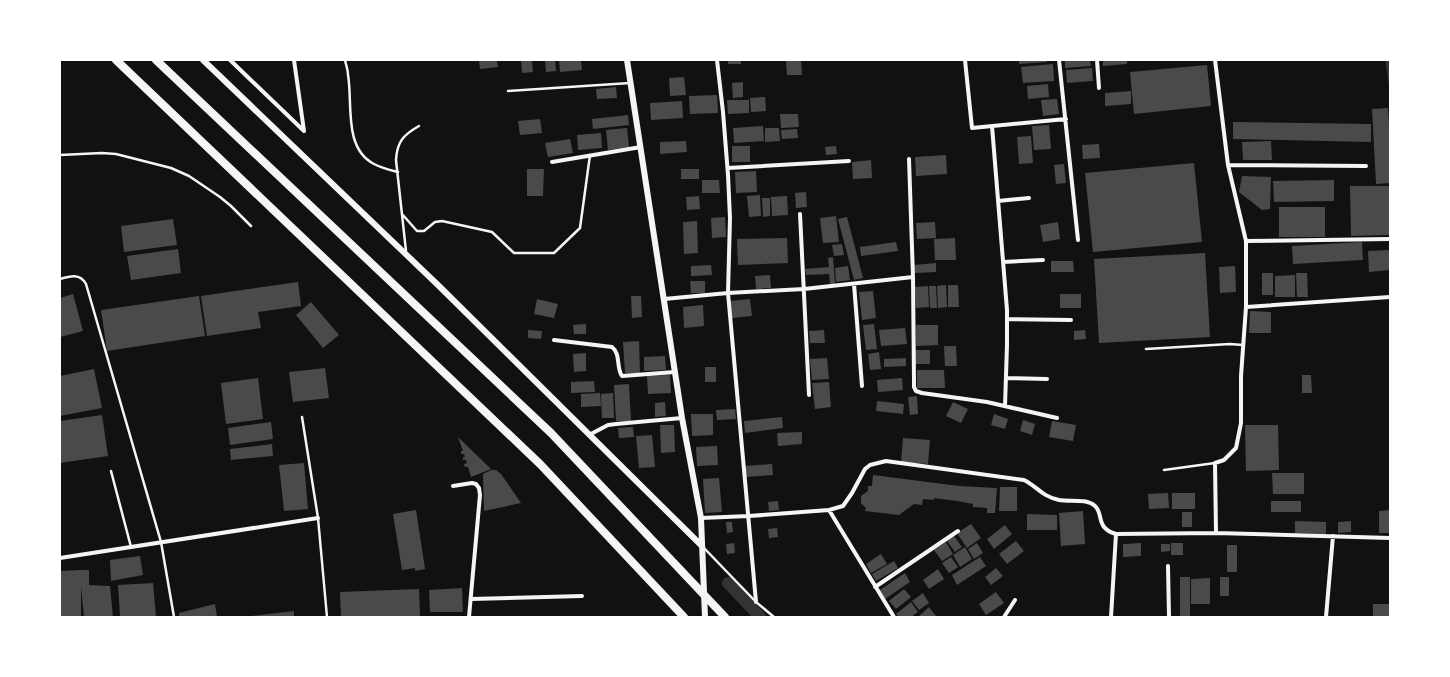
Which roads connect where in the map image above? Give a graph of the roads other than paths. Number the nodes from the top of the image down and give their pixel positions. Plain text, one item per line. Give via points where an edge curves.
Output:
1 (116, 60) edge
2 (156, 60) edge
3 (202, 60) edge
4 (230, 60) edge
5 (294, 60) edge
6 (344, 60) edge
7 (628, 60) edge
8 (717, 60) edge
9 (965, 60) edge
10 (1059, 60) edge
11 (1097, 60) edge
12 (1216, 60) edge
13 (631, 83) junction
14 (1099, 88) dead end
15 (508, 91) dead end
16 (1066, 119) junction
17 (419, 126) dead end
18 (992, 126) junction
19 (641, 147) junction
20 (60, 155) edge
21 (590, 155) junction
22 (909, 159) dead end
23 (849, 161) dead end
24 (552, 162) dead end
25 (1228, 165) junction
26 (1366, 166) dead end
27 (728, 168) junction
28 (398, 172) junction
29 (1029, 198) dead end
30 (998, 201) junction
31 (402, 214) junction
32 (800, 214) dead end
33 (251, 226) dead end
34 (1390, 239) edge
35 (1078, 240) dead end
36 (1246, 241) junction
37 (406, 254) junction
38 (1043, 260) dead end
39 (1003, 262) junction
40 (913, 277) junction
41 (60, 279) edge
42 (854, 284) junction
43 (804, 289) junction
44 (728, 293) junction
45 (1390, 297) edge
46 (664, 299) junction
47 (1246, 307) junction
48 (1007, 319) junction
49 (1071, 320) dead end
50 (554, 340) dead end
51 (1244, 345) junction
52 (1146, 349) dead end
53 (675, 372) junction
54 (1006, 378) junction
55 (1047, 379) dead end
56 (862, 386) dead end
57 (809, 395) dead end
58 (1004, 406) junction
59 (302, 417) dead end
60 (682, 418) junction
61 (1057, 418) dead end
62 (590, 435) junction
63 (1215, 463) junction
64 (1164, 470) dead end
65 (111, 471) dead end
66 (453, 486) dead end
67 (829, 510) junction
68 (749, 516) junction
69 (318, 518) junction
70 (701, 518) junction
71 (958, 531) dead end
72 (1216, 533) junction
73 (1116, 534) junction
74 (1333, 536) junction
75 (1390, 538) edge
76 (161, 542) junction
77 (702, 546) junction
78 (131, 547) junction
79 (60, 558) edge
80 (1168, 566) dead end
81 (875, 587) junction
82 (582, 596) dead end
83 (472, 598) junction
84 (1015, 600) dead end
85 (756, 602) junction
86 (174, 617) edge
87 (327, 617) edge
88 (470, 617) edge
89 (684, 617) edge
90 (705, 617) edge
91 (725, 617) edge
92 (774, 617) edge
93 (894, 617) edge
94 (1004, 617) edge
95 (1111, 617) edge
96 (1169, 617) edge
97 (1326, 617) edge

1 - 89 highway via 540,464
2 - 91 highway via 551,433
3 - 37 street
4 - 5 street via 304,131
6 - 28 lane via 348,75 354,138 366,158 374,164
7 - 13 street
8 - 27 street
9 - 18 street via 972,128
10 - 16 street
11 - 14 street
12 - 25 street
13 - 15 lane
13 - 19 street
16 - 18 street
16 - 35 street
17 - 28 lane via 408,132 400,141 397,149
18 - 30 street
19 - 21 street
19 - 46 street
20 - 33 lane via 116,154 171,168 189,176 209,190 231,206
21 - 24 street
21 - 31 lane via 580,228 554,253 514,253 492,232 446,222 435,222 424,231 418,231
22 - 40 street
23 - 27 street
25 - 26 street
25 - 36 street
27 - 44 street
28 - 31 lane
29 - 30 street
30 - 39 street
31 - 37 lane
32 - 43 street
34 - 36 street
36 - 47 street
37 - 62 street
38 - 39 street
39 - 48 street
40 - 42 street
40 - 58 street via 916,391
41 - 76 lane via 76,276 86,284
42 - 43 street
42 - 56 street
43 - 44 street
43 - 57 street
44 - 46 street
44 - 68 street
45 - 47 street
46 - 53 street
47 - 51 street
48 - 49 street
48 - 54 street
50 - 53 street via 612,347 616,352 620,373 624,377
51 - 52 lane
51 - 63 street via 1241,423 1236,448 1224,460
53 - 60 street
54 - 55 street
54 - 58 street
58 - 61 street
59 - 69 lane
60 - 62 street via 608,425
60 - 70 street
62 - 77 street
63 - 64 lane
63 - 72 street
65 - 78 lane
66 - 83 street via 472,483 479,488
67 - 68 street
67 - 73 street via 843,506 865,469 886,461 1024,480 1044,495 1060,500 1086,502 1097,507 1102,525 1109,532
67 - 81 street
68 - 70 street
68 - 85 street
69 - 76 street
69 - 87 lane
70 - 77 street
71 - 81 street
72 - 73 street
72 - 74 street
73 - 95 street
74 - 75 street
74 - 97 street
76 - 78 street
76 - 86 lane
77 - 85 lane
77 - 90 street
78 - 79 street
80 - 96 street
81 - 93 street
82 - 83 street
83 - 88 street
84 - 94 street
85 - 92 lane

